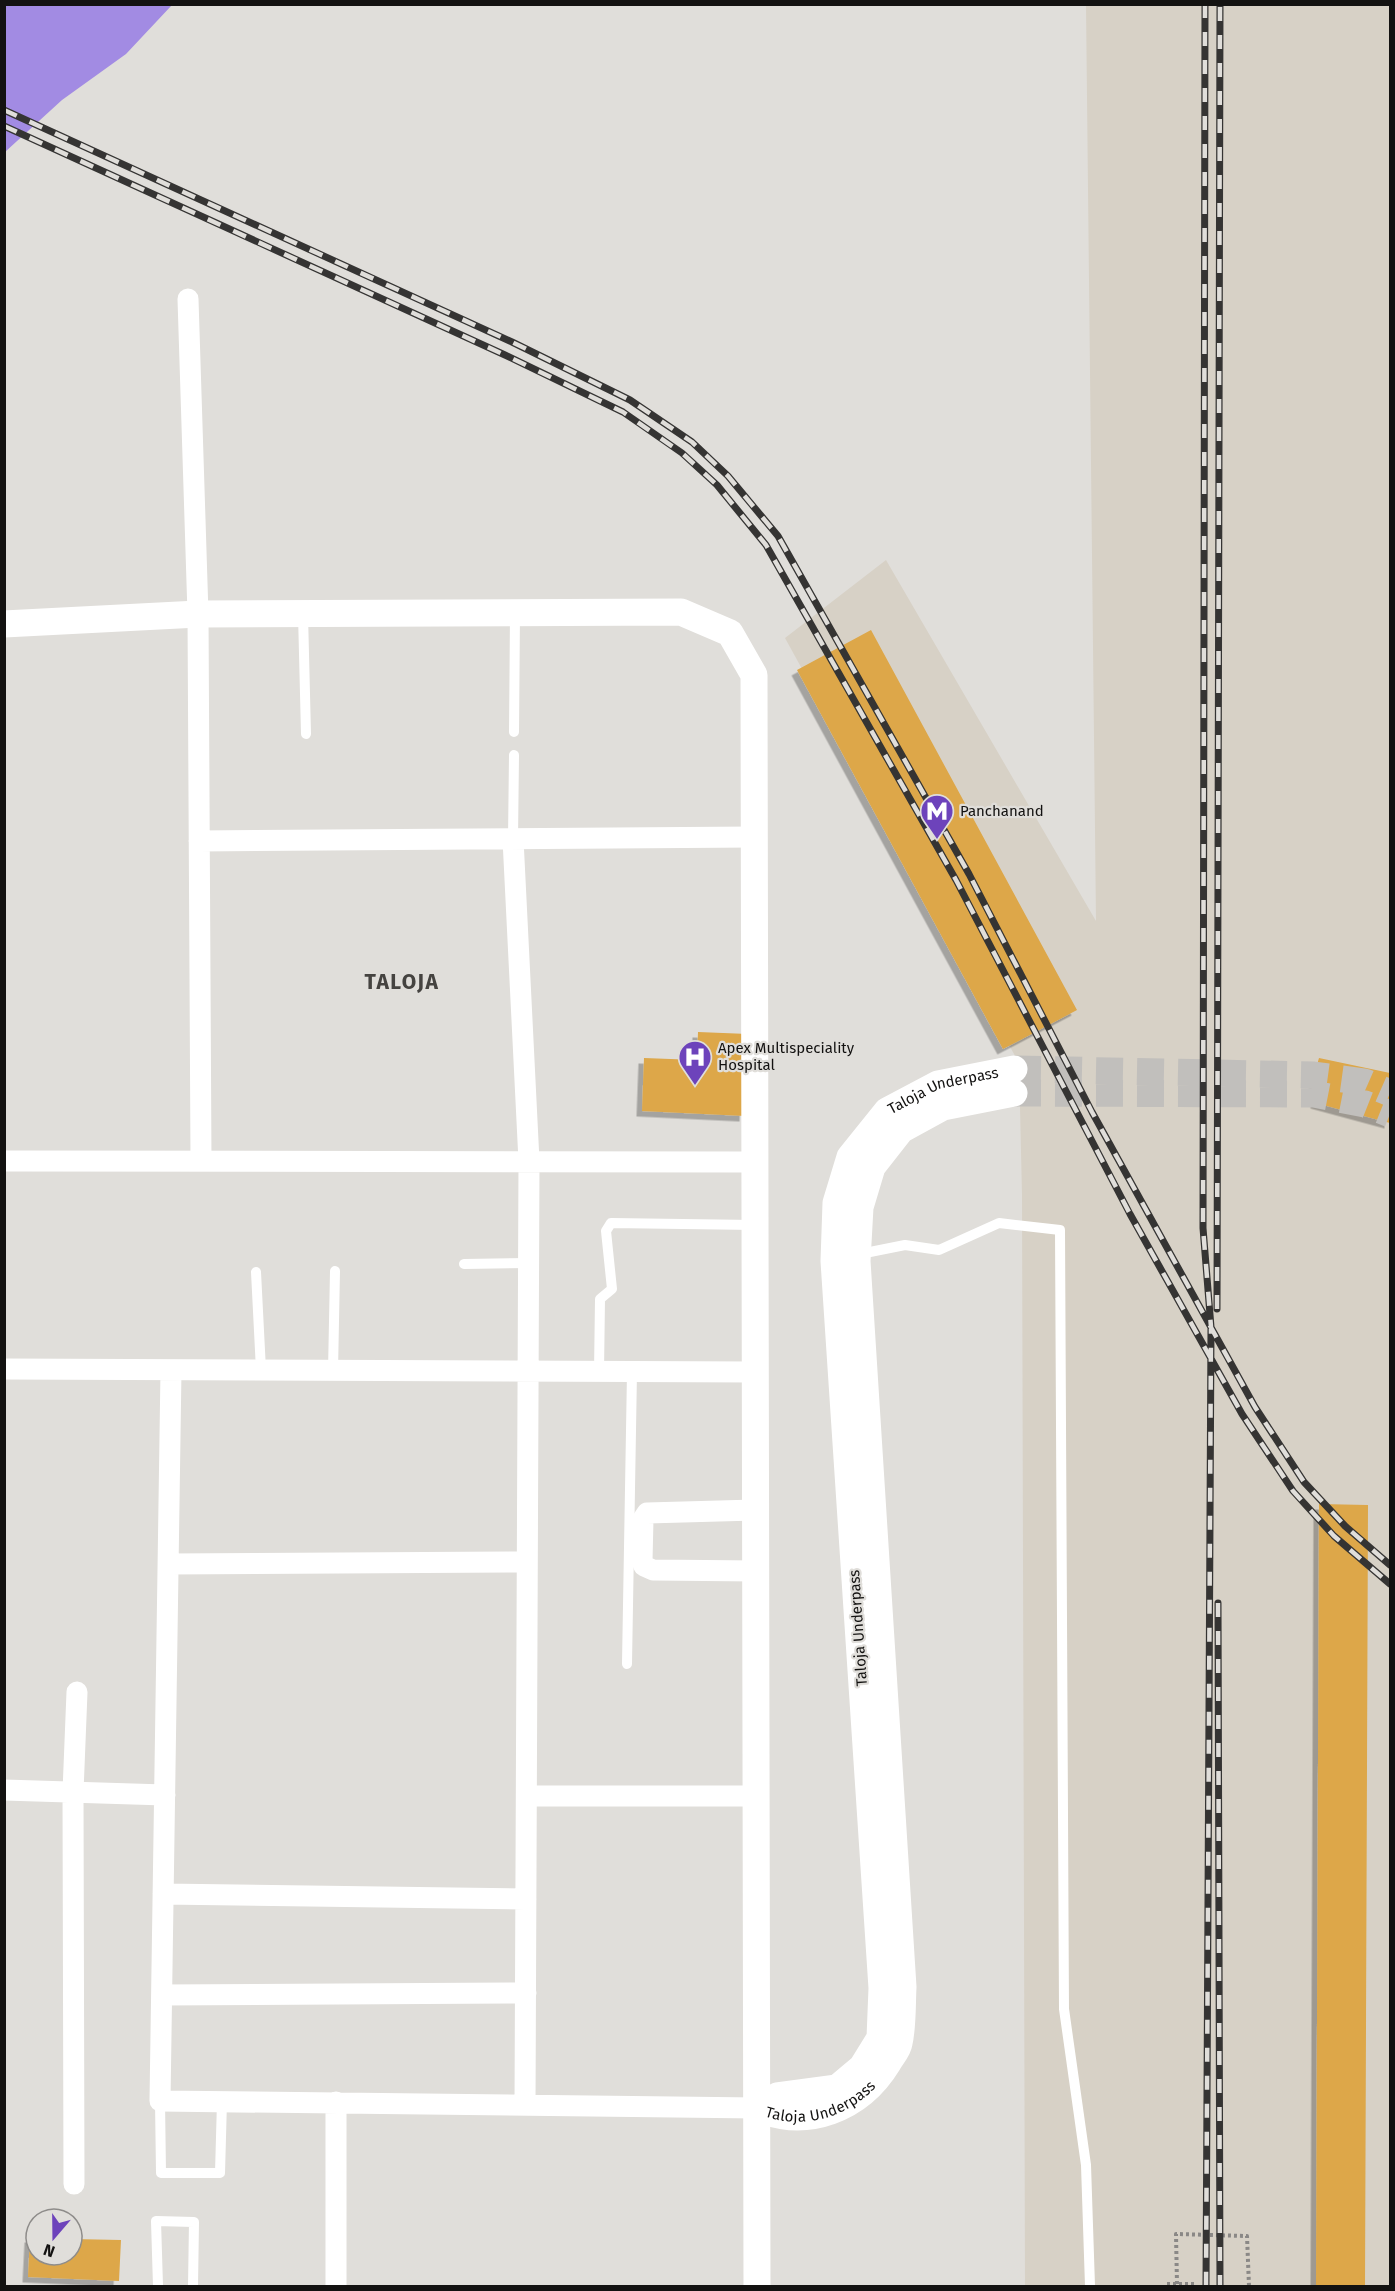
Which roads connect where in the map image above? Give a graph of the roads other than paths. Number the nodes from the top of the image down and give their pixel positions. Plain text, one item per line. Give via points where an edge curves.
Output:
1 (188, 298) dead end
2 (303, 613) junction
3 (515, 613) junction
4 (198, 614) junction
5 (4, 624) edge
6 (514, 732) dead end
7 (306, 734) dead end
8 (514, 755) dead end
9 (754, 837) junction
10 (513, 839) junction
11 (200, 841) junction
12 (4, 1161) edge
13 (201, 1161) junction
14 (529, 1161) junction
15 (755, 1162) junction
16 (755, 1225) junction
17 (858, 1254) junction
18 (529, 1263) junction
19 (464, 1264) dead end
20 (335, 1271) dead end
21 (256, 1272) dead end
22 (4, 1369) edge
23 (171, 1370) junction
24 (261, 1370) junction
25 (333, 1371) junction
26 (528, 1371) junction
27 (599, 1372) junction
28 (632, 1372) junction
29 (755, 1372) junction
30 (755, 1510) junction
31 (527, 1562) junction
32 (169, 1564) junction
33 (756, 1571) junction
34 (627, 1664) dead end
35 (77, 1692) dead end
36 (4, 1790) edge
37 (73, 1792) junction
38 (165, 1795) junction
39 (526, 1796) junction
40 (756, 1796) junction
41 (163, 1894) junction
42 (526, 1899) junction
43 (525, 1993) junction
44 (162, 1995) junction
45 (160, 2101) junction
46 (222, 2101) junction
47 (336, 2102) junction
48 (525, 2105) junction
49 (757, 2108) junction
50 (74, 2184) dead end
51 (158, 2286) edge
52 (193, 2286) edge
53 (336, 2286) edge
54 (757, 2286) edge
55 (1090, 2286) edge

1 - 4 street
2 - 3 street
2 - 4 street
2 - 7 lane
3 - 6 lane
3 - 9 street via 681,612 730,633 753,675
4 - 5 street
4 - 11 street
8 - 10 lane
9 - 10 street
9 - 15 street
10 - 11 street
10 - 14 street
11 - 13 street
12 - 13 street
13 - 14 street
14 - 15 street
14 - 18 street
15 - 16 street
16 - 27 lane via 611,1223 606,1231 612,1290 600,1299
16 - 29 street
17 - 49 street, Taloja Underpass via 903,1987 899,2044 877,2081 843,2108 777,2116
17 - 49 street, Taloja Underpass via 860,1207 872,1167 901,1130 943,1107 1014,1081 938,1084 887,1111 850,1157 836,1203 834,1261 882,1988 880,2038 862,2067 837,2088 777,2096
17 - 55 lane via 905,1245 939,1250 999,1223 1060,1230 1064,2009 1086,2165
18 - 19 lane
18 - 26 street
20 - 25 lane
21 - 24 lane
22 - 23 street
23 - 24 street
23 - 32 street
24 - 25 street
25 - 26 street
26 - 27 street
26 - 31 street
27 - 28 street
28 - 29 street
28 - 34 lane
29 - 30 street
30 - 33 street
30 - 33 street via 647,1513 643,1519 642,1561 653,1570
31 - 32 street
31 - 39 street
32 - 38 street
33 - 40 street
35 - 37 street
36 - 37 street
37 - 38 street
37 - 50 street
38 - 41 street
39 - 40 street
39 - 42 street
40 - 49 street
41 - 42 street
41 - 44 street
42 - 43 street
43 - 44 street
43 - 48 street
44 - 45 street
45 - 46 street
45 - 46 lane via 161,2173 220,2173
46 - 47 street
47 - 48 street
47 - 53 street
48 - 49 street
49 - 54 street
51 - 52 lane via 156,2221 194,2222

